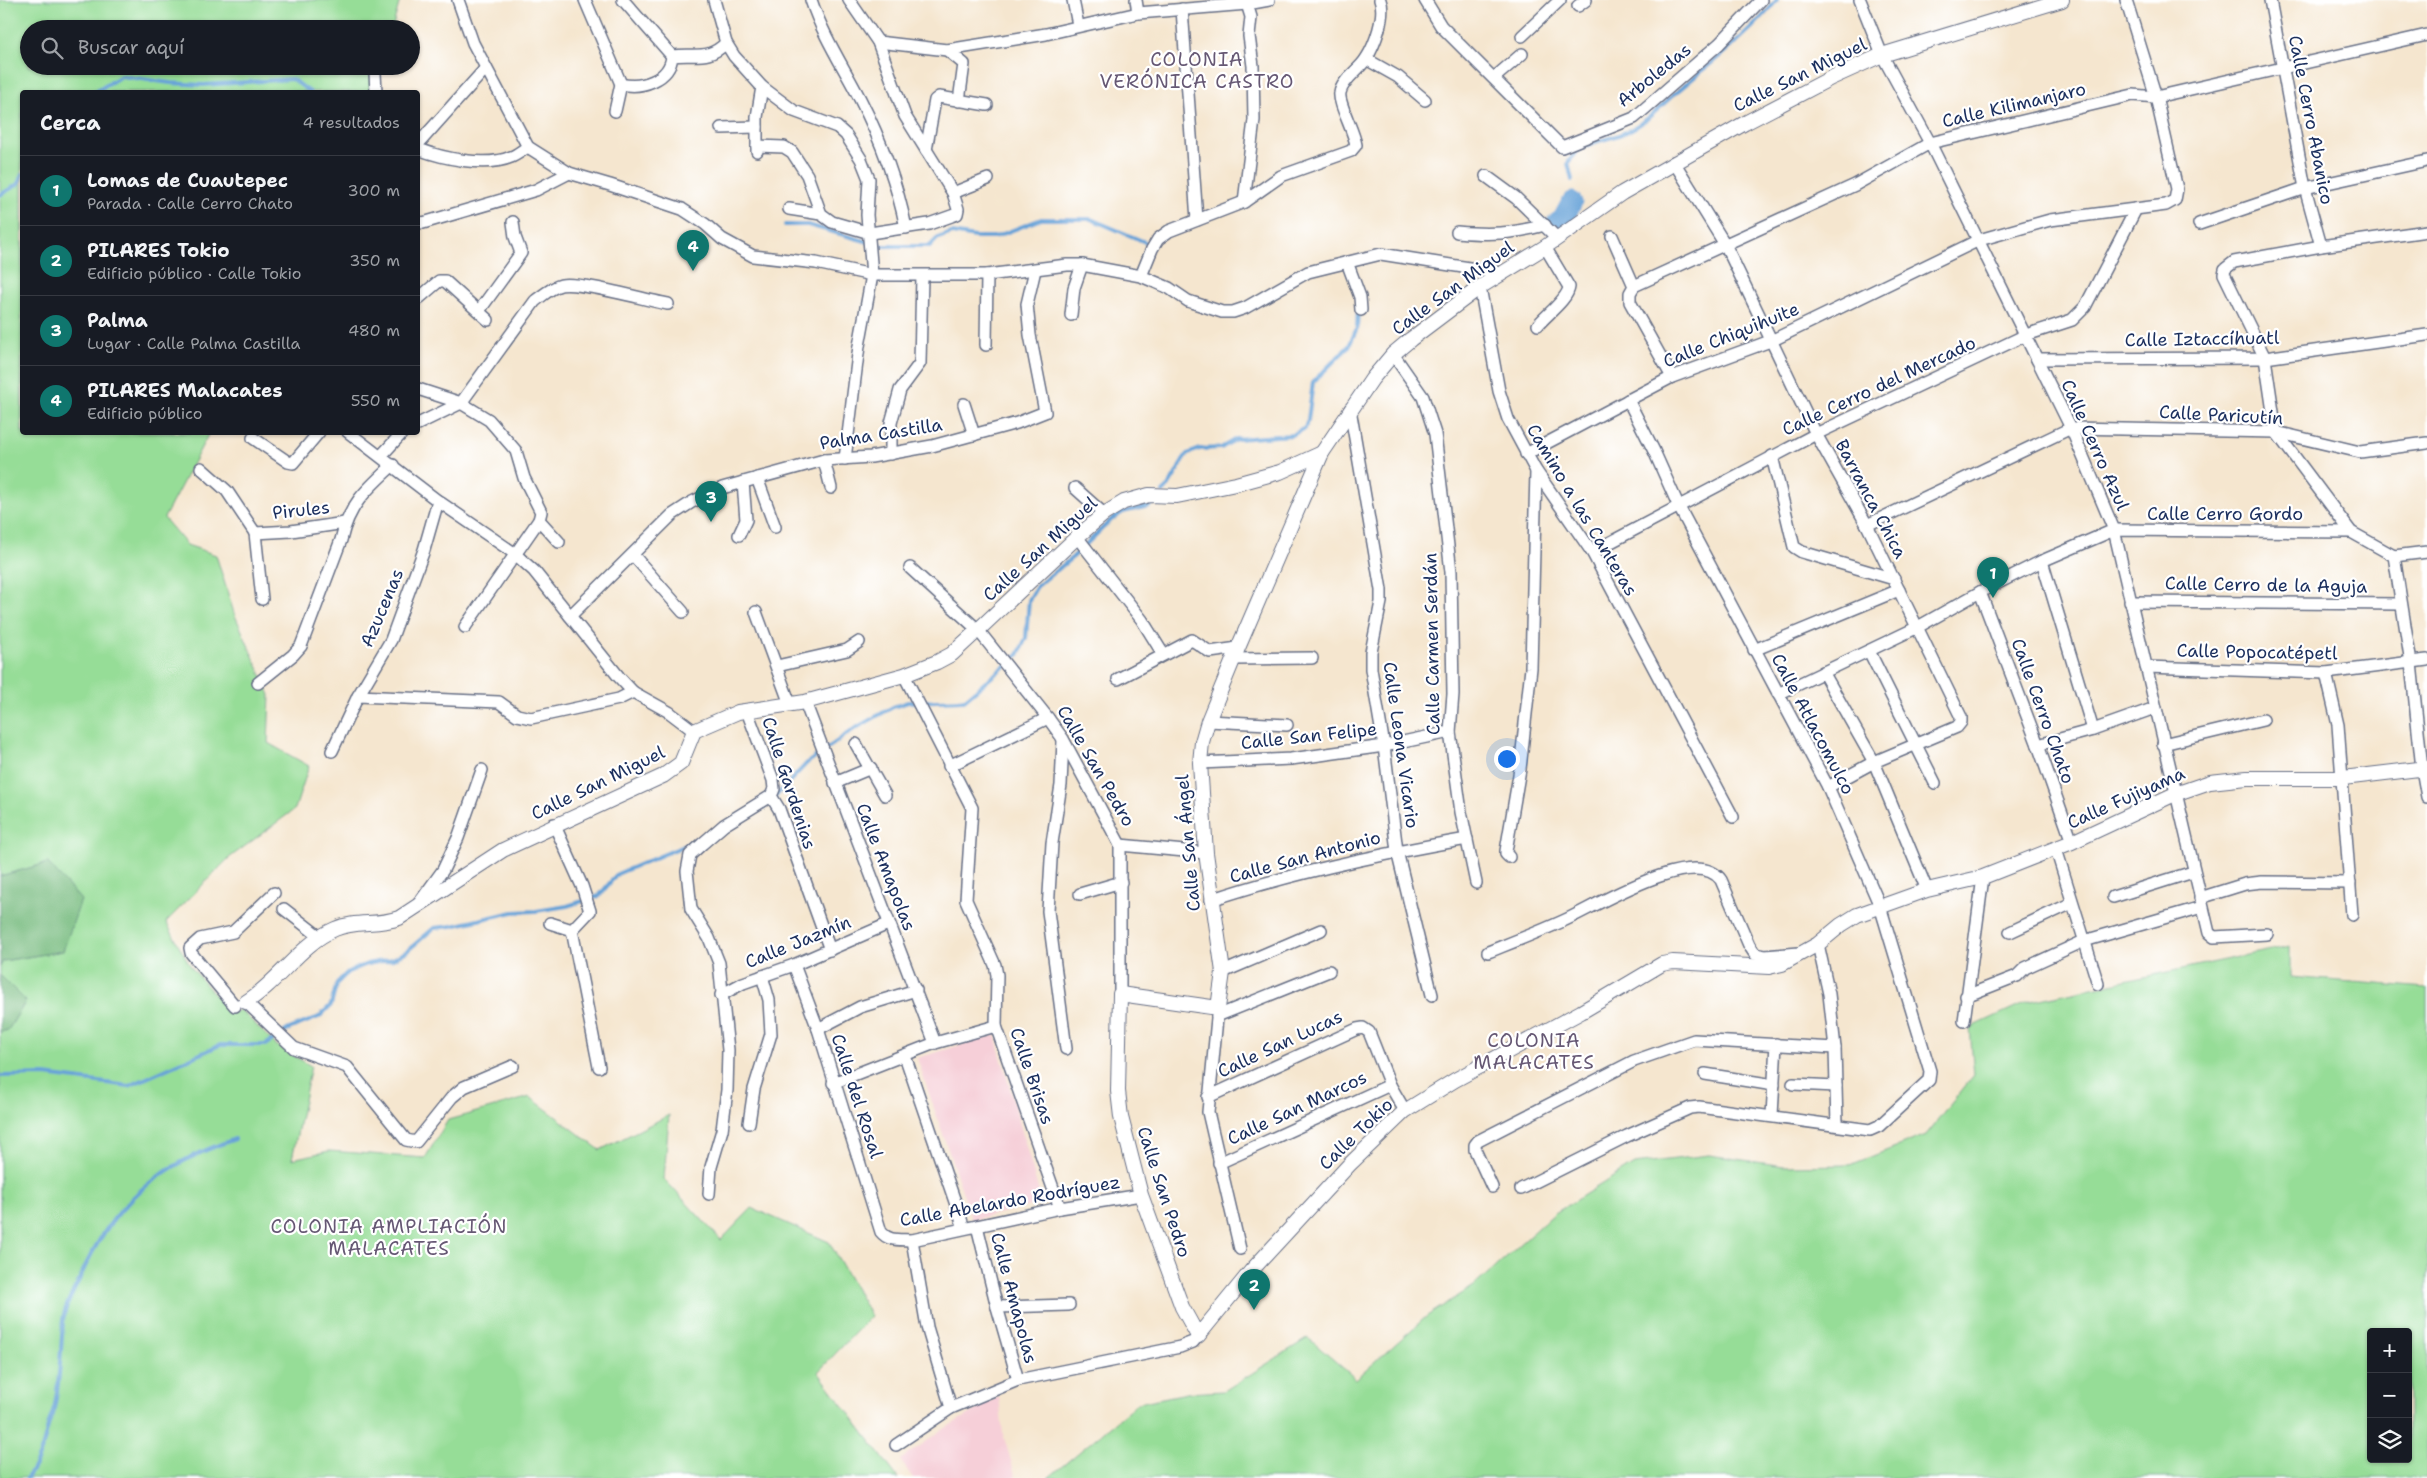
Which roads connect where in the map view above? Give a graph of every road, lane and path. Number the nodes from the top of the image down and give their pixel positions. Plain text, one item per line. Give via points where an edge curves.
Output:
1 (458, 0) edge
2 (585, 0) edge
3 (623, 0) edge
4 (714, 0) edge
5 (811, 0) edge
6 (849, 0) edge
7 (1073, 0) edge
8 (1136, 0) edge
9 (1269, 0) edge
10 (1380, 0) edge
11 (1425, 0) edge
12 (1560, 0) edge
13 (1761, 0) edge
14 (1860, 0) edge
15 (2126, 0) edge
16 (2270, 0) edge
17 (2057, 1) edge
18 (1247, 4) junction
19 (2028, 4) edge
20 (1182, 9) junction
21 (1138, 13) junction
22 (1078, 25) junction
23 (2427, 35) edge
24 (1522, 36) dead end
25 (878, 42) junction
26 (726, 43) junction
27 (948, 50) junction
28 (1522, 54) dead end
29 (1882, 55) junction
30 (672, 56) junction
31 (1366, 59) junction
32 (2282, 67) junction
33 (486, 68) junction
34 (375, 75) edge
35 (1494, 78) junction
36 (621, 84) junction
37 (762, 87) junction
38 (376, 90) edge
39 (2156, 97) junction
40 (1425, 100) dead end
41 (959, 101) junction
42 (987, 105) dead end
43 (616, 111) dead end
44 (757, 127) junction
45 (721, 128) dead end
46 (420, 142) edge
47 (1930, 143) junction
48 (528, 147) junction
49 (420, 149) edge
50 (926, 150) junction
51 (2427, 161) edge
52 (1674, 162) junction
53 (569, 173) junction
54 (1486, 176) dead end
55 (988, 179) dead end
56 (2305, 188) junction
57 (953, 193) junction
58 (1244, 202) junction
59 (789, 209) dead end
60 (2136, 210) junction
61 (821, 214) junction
62 (1197, 220) junction
63 (420, 222) edge
64 (513, 222) dead end
65 (2199, 224) dead end
66 (1545, 225) junction
67 (906, 228) junction
68 (2427, 231) edge
69 (1457, 232) dead end
70 (870, 234) junction
71 (1612, 236) dead end
72 (1557, 238) junction
73 (1979, 240) junction
74 (1726, 246) junction
75 (2321, 246) junction
76 (1545, 247) junction
77 (1348, 262) junction
78 (1082, 265) junction
79 (1035, 270) junction
80 (1501, 273) junction
81 (872, 275) junction
82 (922, 276) junction
83 (986, 276) junction
84 (1141, 276) junction
85 (1634, 286) junction
86 (1480, 287) junction
87 (420, 297) edge
88 (668, 304) dead end
89 (1360, 310) dead end
90 (478, 311) junction
91 (1071, 315) dead end
92 (488, 320) dead end
93 (1538, 325) dead end
94 (2026, 335) junction
95 (2427, 335) edge
96 (1773, 340) junction
97 (986, 345) dead end
98 (1393, 354) junction
99 (2265, 358) junction
100 (2037, 360) junction
101 (1672, 377) junction
102 (420, 390) edge
103 (1628, 400) junction
104 (460, 403) junction
105 (964, 404) dead end
106 (1350, 409) junction
107 (420, 423) edge
108 (2071, 428) junction
109 (2276, 432) junction
110 (1816, 434) junction
111 (316, 435) edge
112 (352, 435) edge
113 (400, 435) edge
114 (974, 435) junction
115 (253, 438) dead end
116 (2427, 443) edge
117 (1322, 453) junction
118 (891, 454) junction
119 (1526, 454) junction
120 (381, 456) junction
121 (1772, 456) junction
122 (845, 459) junction
123 (824, 460) junction
124 (393, 465) junction
125 (201, 468) dead end
126 (1536, 471) junction
127 (757, 478) junction
128 (743, 482) junction
129 (831, 488) dead end
130 (1075, 488) dead end
131 (438, 501) junction
132 (1680, 507) junction
133 (1104, 514) junction
134 (539, 520) junction
135 (345, 523) junction
136 (1866, 525) junction
137 (775, 527) dead end
138 (2114, 530) junction
139 (2351, 532) junction
140 (255, 533) junction
141 (738, 535) dead end
142 (1078, 539) junction
143 (559, 542) dead end
144 (1592, 552) junction
145 (2427, 552) edge
146 (514, 553) junction
147 (633, 555) junction
148 (2394, 556) junction
149 (2042, 561) junction
150 (910, 568) dead end
151 (1896, 584) junction
152 (1980, 592) junction
153 (262, 599) dead end
154 (2130, 602) junction
155 (2401, 604) junction
156 (683, 612) dead end
157 (756, 612) dead end
158 (570, 616) junction
159 (464, 627) dead end
160 (1916, 628) junction
161 (978, 630) junction
162 (859, 642) dead end
163 (1754, 650) junction
164 (1869, 651) junction
165 (1237, 653) junction
166 (1163, 654) junction
167 (1312, 658) dead end
168 (2427, 660) edge
169 (2411, 663) junction
170 (777, 666) junction
171 (2146, 667) junction
172 (1823, 672) junction
173 (2326, 673) junction
174 (904, 675) junction
175 (1118, 679) dead end
176 (258, 683) dead end
177 (633, 692) junction
178 (1778, 694) junction
179 (358, 696) junction
180 (805, 702) junction
181 (790, 704) junction
182 (2155, 708) junction
183 (747, 711) junction
184 (1048, 718) junction
185 (2263, 720) dead end
186 (1208, 721) junction
187 (1287, 725) dead end
188 (2093, 730) junction
189 (694, 731) junction
190 (1450, 732) junction
191 (1063, 739) junction
192 (1916, 743) junction
193 (856, 744) dead end
194 (2162, 744) junction
195 (2038, 745) junction
196 (1384, 746) junction
197 (332, 751) dead end
198 (1874, 762) junction
199 (1200, 764) junction
200 (949, 766) junction
201 (871, 768) junction
202 (2424, 768) edge
203 (482, 770) dead end
204 (2343, 778) junction
205 (835, 783) junction
206 (1935, 783) dead end
207 (1828, 787) junction
208 (2176, 794) junction
209 (885, 795) dead end
210 (2427, 797) edge
211 (773, 799) junction
212 (1733, 816) dead end
213 (554, 824) junction
214 (1467, 839) junction
215 (2072, 842) junction
216 (1120, 845) junction
217 (2056, 849) junction
218 (1397, 851) junction
219 (1206, 853) junction
220 (1509, 857) dead end
221 (2193, 872) junction
222 (1983, 877) junction
223 (1121, 882) junction
224 (1476, 883) dead end
225 (2350, 883) junction
226 (1927, 890) junction
227 (274, 893) dead end
228 (1080, 894) dead end
229 (2113, 897) dead end
230 (1211, 900) junction
231 (2072, 903) junction
232 (2201, 903) junction
233 (1880, 906) junction
234 (415, 908) junction
235 (284, 909) dead end
236 (2352, 915) dead end
237 (550, 923) dead end
238 (888, 924) junction
239 (572, 930) junction
240 (1321, 930) dead end
241 (2010, 932) dead end
242 (2267, 934) dead end
243 (320, 937) junction
244 (2084, 941) junction
245 (1818, 944) junction
246 (830, 950) junction
247 (1488, 952) dead end
248 (1802, 953) junction
249 (794, 965) junction
250 (1329, 971) dead end
251 (1223, 972) junction
252 (762, 976) junction
253 (2098, 984) dead end
254 (916, 990) junction
255 (1120, 994) junction
256 (1432, 994) dead end
257 (721, 995) junction
258 (1966, 996) junction
259 (240, 1004) junction
260 (1218, 1012) junction
261 (1964, 1021) dead end
262 (996, 1026) junction
263 (818, 1029) junction
264 (935, 1043) junction
265 (1776, 1044) junction
266 (1835, 1048) junction
267 (1066, 1049) dead end
268 (905, 1056) junction
269 (513, 1066) dead end
270 (599, 1067) dead end
271 (1705, 1074) dead end
272 (833, 1083) junction
273 (1793, 1084) dead end
274 (1390, 1085) junction
275 (1774, 1085) junction
276 (1836, 1086) junction
277 (1208, 1097) junction
278 (1406, 1111) junction
279 (1772, 1115) junction
280 (749, 1122) dead end
281 (1837, 1125) junction
282 (1219, 1164) junction
283 (1492, 1187) dead end
284 (1521, 1189) dead end
285 (709, 1194) dead end
286 (1141, 1195) junction
287 (1060, 1208) junction
288 (977, 1226) junction
289 (964, 1228) junction
290 (885, 1237) joint
291 (912, 1240) junction
292 (1240, 1249) dead end
293 (1069, 1305) dead end
294 (996, 1307) junction
295 (1198, 1336) junction
296 (1018, 1380) junction
297 (951, 1408) junction
298 (896, 1445) dead end

1 - 33 street via 473,43
2 - 36 street
3 - 30 street
4 - 26 street
5 - 67 street via 820,26 860,99 886,156
6 - 25 street
7 - 22 street
8 - 21 street
9 - 18 street
10 - 31 street via 1382,17
11 - 35 street via 1441,26
12 - 24 street
13 - 35 street, Arboledas via 1733,30 1634,118 1562,147
14 - 29 street, Calle Cerro Azul
15 - 39 street
16 - 32 street, Calle Cerro Abanico
17 - 19 street, Calle San Miguel
18 - 20 street
18 - 58 street via 1251,17 1249,36 1254,120
19 - 29 street, Calle San Miguel
20 - 21 street
20 - 62 street
21 - 22 street
22 - 27 street via 1046,34
23 - 32 street, Calle Kilimanjaro
25 - 27 street
25 - 50 street via 905,116
26 - 30 street via 709,56
26 - 37 street
27 - 41 street via 964,64
28 - 35 street
29 - 47 street, Calle Cerro Azul
29 - 52 street, Calle San Miguel via 1831,78
30 - 36 street via 671,63 651,83
31 - 40 street via 1398,77
31 - 58 street via 1341,88 1339,95 1356,145 1351,152 1281,176
32 - 39 street, Calle Kilimanjaro
32 - 56 street, Calle Cerro Abanico
33 - 46 street
33 - 48 street
34 - 38 street
36 - 43 street
37 - 44 street
37 - 70 street via 794,111 837,127 846,135 869,179 867,215
39 - 47 street, Calle Kilimanjaro via 2132,95
39 - 60 street, Calle Chiquihuite via 2177,189 2175,200 2166,205
41 - 42 street
41 - 50 street via 945,97 935,100
44 - 45 street
44 - 61 street via 757,150 784,147 792,152 806,175
47 - 73 street, Calle Cerro Azul
47 - 74 street, Calle Kilimanjaro via 1855,185
48 - 49 street via 512,157 485,161 432,155
48 - 53 street
50 - 57 street
51 - 56 street
52 - 72 street, Calle San Miguel
52 - 74 street, Barranca Chica
53 - 63 street via 520,196
53 - 81 street via 682,210 705,224 722,240 753,256 816,263
54 - 66 street
55 - 57 street
56 - 65 street
56 - 75 street, Calle Cerro Abanico
57 - 67 street via 957,214
58 - 62 street
59 - 61 street
60 - 73 street, Calle Chiquihuite via 2050,220
60 - 94 street, Calle Cerro del Mercado via 2085,307 2072,320
61 - 70 street via 832,222
62 - 84 street via 1158,239
64 - 90 street via 521,253
66 - 69 street via 1494,235
66 - 72 street
67 - 70 street
68 - 75 street
70 - 81 street
71 - 85 street
72 - 76 street, Calle San Miguel
73 - 94 street, Calle Cerro Azul
73 - 96 street, Calle Chiquihuite
74 - 85 street, Calle Kilimanjaro
74 - 96 street, Barranca Chica
75 - 99 street via 2234,262 2225,269 2225,279
76 - 80 street, Calle San Miguel
76 - 93 street via 1569,288 1566,298
77 - 80 street via 1390,254
77 - 84 street via 1308,272 1233,312 1194,303
77 - 89 street via 1355,279
78 - 79 street
78 - 84 street
78 - 91 street via 1074,288
79 - 83 street
79 - 114 street, Palma Castilla via 1027,304 1046,412
80 - 86 street, Calle San Miguel
81 - 82 street
81 - 122 street via 859,346
82 - 83 street
82 - 118 street via 920,363 900,390 891,423
83 - 97 street
85 - 101 street via 1630,302
86 - 98 street, Calle San Miguel
86 - 119 street, Camino a las Canteras via 1499,391 1508,419
87 - 90 street via 429,288 445,281
88 - 104 street via 586,287 562,285 546,292
90 - 92 street
94 - 100 street, Calle Cerro Azul
94 - 110 street, Calle Cerro del Mercado
95 - 99 street, Calle Iztaccíhuatl
96 - 101 street, Calle Chiquihuite
96 - 110 street, Barranca Chica
98 - 106 street, Calle San Miguel
98 - 190 street, Calle Carmen Serdán via 1423,398 1435,434 1451,572 1453,694
99 - 100 street, Calle Iztaccíhuatl
99 - 109 street
100 - 108 street, Calle Cerro Azul
101 - 103 street, Calle Chiquihuite
102 - 104 street
103 - 119 street, Calle Chiquihuite
103 - 132 street, Calle Atlacomulco
104 - 107 street
104 - 134 street via 489,420 516,451 524,478 539,504
105 - 114 street
106 - 117 street, Calle San Miguel
106 - 196 street, Calle Leona Vicario via 1381,590 1371,669
108 - 109 street, Calle Paricutín
108 - 136 street
108 - 138 street, Calle Cerro Azul
109 - 116 street, Calle Paricutín via 2360,452
109 - 139 street
110 - 121 street, Calle Cerro del Mercado
110 - 136 street, Barranca Chica
111 - 115 street via 293,463
112 - 120 street
113 - 120 street
114 - 118 street, Palma Castilla
117 - 133 street, Calle San Miguel via 1280,472 1236,484 1163,496 1142,496
117 - 165 street, Calle San Ángel
118 - 122 street, Palma Castilla
119 - 126 street, Camino a las Canteras
120 - 124 street
121 - 132 street, Calle Cerro del Mercado
121 - 151 street via 1794,547
122 - 123 street, Palma Castilla
123 - 127 street, Palma Castilla
123 - 129 street
124 - 131 street
124 - 135 street via 361,495
125 - 140 street, Pirules via 227,491
126 - 144 street, Camino a las Canteras
126 - 220 street via 1531,668 1520,770 1506,851
127 - 128 street, Palma Castilla
127 - 137 street
128 - 141 street via 746,520
128 - 147 street, Palma Castilla via 722,488 672,515
130 - 133 street
131 - 146 street
131 - 179 street, Azucenas via 391,640
132 - 144 street, Calle Cerro del Mercado
132 - 163 street, Calle Atlacomulco
133 - 142 street, Calle San Miguel
134 - 143 street
134 - 146 street
135 - 140 street, Pirules
135 - 176 street via 342,540 301,646
136 - 151 street, Barranca Chica
138 - 139 street, Calle Cerro Gordo
138 - 149 street, Calle Cerro Gordo
138 - 154 street, Calle Cerro Azul
139 - 148 street
140 - 153 street
142 - 161 street, Calle San Miguel
142 - 166 street via 1142,620
144 - 212 street, Camino a las Canteras
145 - 148 street
146 - 158 street via 534,571
146 - 159 street
147 - 156 street
147 - 158 street, Palma Castilla
148 - 155 street
149 - 152 street, Calle Cerro Gordo
149 - 188 street
150 - 161 street, Calle San Pedro
151 - 160 street, Barranca Chica
151 - 163 street
152 - 160 street, Calle Cerro Gordo
152 - 195 street, Calle Cerro Chato
154 - 155 street, Calle Cerro de la Aguja
154 - 171 street, Calle Cerro Azul
155 - 169 street
157 - 170 street
158 - 177 street
160 - 164 street, Calle Cerro Gordo
160 - 192 street, Barranca Chica via 1961,716 1957,727
161 - 174 street, Calle San Miguel via 952,654
161 - 184 street, Calle San Pedro
162 - 170 street via 847,650
163 - 178 street, Calle Atlacomulco
164 - 172 street, Calle Cerro Gordo
164 - 192 street
165 - 166 street via 1210,652 1192,640
165 - 167 street
165 - 186 street, Calle San Ángel
166 - 175 street
168 - 169 street, Calle Popocatépetl
169 - 173 street, Calle Popocatépetl
169 - 202 street
170 - 181 street
171 - 173 street, Calle Popocatépetl
171 - 182 street, Calle Cerro Azul
172 - 178 street, Calle Cerro Gordo
172 - 198 street
173 - 204 street via 2338,725
174 - 180 street, Calle San Miguel
174 - 200 street, Calle Brisas
177 - 179 street via 619,699 531,718 500,702
177 - 189 street via 669,712
178 - 207 street, Calle Atlacomulco
179 - 197 street, Azucenas
180 - 181 street, Calle San Miguel
180 - 205 street, Calle Amapolas
181 - 183 street, Calle San Miguel
182 - 188 street
182 - 194 street, Calle Cerro Azul
183 - 189 street, Calle San Miguel via 724,716
183 - 211 street, Calle Gardenias via 773,780
184 - 191 street, Calle San Pedro
184 - 200 street
185 - 194 street
186 - 187 street
186 - 199 street, Calle San Ángel
188 - 195 street
189 - 213 street, Calle San Miguel via 681,762 663,776
190 - 196 street, Calle San Felipe
190 - 214 street, Calle Carmen Serdán
191 - 216 street, Calle San Pedro
191 - 267 street via 1048,911
192 - 198 street
192 - 206 street
193 - 201 street
194 - 208 street, Calle Cerro Azul
195 - 215 street, Calle Cerro Chato
196 - 199 street, Calle San Felipe via 1290,760
196 - 218 street, Calle Leona Vicario
198 - 207 street
198 - 226 street
199 - 219 street, Calle San Ángel
200 - 262 street, Calle Brisas via 972,808 966,900 995,965
201 - 205 street
201 - 209 street
202 - 204 street, Calle Fujiyama
202 - 210 street
203 - 234 street via 443,870
204 - 208 street, Calle Fujiyama via 2247,778 2210,782
204 - 225 street
205 - 238 street, Calle Amapolas
207 - 233 street, Calle Atlacomulco
208 - 215 street, Calle Fujiyama
208 - 221 street, Calle Cerro Azul
211 - 246 street, Calle Gardenias
211 - 257 street via 724,825 690,854 687,884 691,909 715,951
213 - 234 street, Calle San Miguel via 502,850
213 - 239 street via 585,892 590,911
214 - 218 street, Calle San Antonio
214 - 224 street, Calle Carmen Serdán
215 - 217 street, Calle Fujiyama
216 - 219 street
216 - 223 street, Calle San Pedro
217 - 222 street, Calle Fujiyama
217 - 231 street
218 - 230 street, Calle San Antonio via 1265,882
218 - 256 street, Calle Leona Vicario
219 - 230 street, Calle San Ángel
221 - 229 street
221 - 232 street, Calle Cerro Azul
222 - 226 street, Calle Fujiyama
222 - 258 street
223 - 228 street
223 - 255 street, Calle San Pedro
225 - 232 street via 2245,884
225 - 236 street
226 - 233 street, Calle Fujiyama
227 - 259 street via 233,932 200,939 190,950
230 - 251 street, Calle San Ángel
231 - 241 street
231 - 244 street
232 - 242 street, Calle Cerro Azul via 2210,936
232 - 244 street
233 - 245 street, Calle Tokio via 1857,915
233 - 281 street, Calle Atlacomulco via 1930,1071 1929,1080 1879,1126 1870,1130
234 - 243 street, Calle San Miguel via 388,923 353,924
235 - 243 street
237 - 239 street
238 - 246 street, Calle Jazmín
238 - 254 street, Calle Amapolas
239 - 270 street
240 - 251 street
243 - 259 street, Calle San Miguel via 259,994
244 - 253 street
244 - 258 street via 2025,968 2017,976
245 - 248 street, Calle Tokio
245 - 266 street via 1830,994
246 - 249 street, Calle Jazmín
247 - 248 street via 1564,921 1650,880 1694,868 1716,873 1721,880 1752,951 1765,956
248 - 278 street, Calle Tokio via 1769,967 1662,964
249 - 252 street, Calle Jazmín
249 - 263 street, Calle del Rosal
250 - 260 street
251 - 260 street, Calle San Ángel
252 - 257 street, Calle Jazmín
252 - 280 street via 769,1000 771,1034 754,1089
254 - 263 street via 860,1007
254 - 264 street, Calle Amapolas
255 - 260 street
255 - 286 street, Calle San Pedro via 1120,1117
257 - 285 street via 728,1050 727,1090 722,1130 711,1167
258 - 261 street
259 - 269 street via 275,1029 294,1048 347,1068 406,1140 412,1143 464,1086
260 - 277 street, Calle San Ángel
262 - 264 street
262 - 287 street, Calle Brisas
263 - 272 street, Calle del Rosal
264 - 268 street
265 - 266 street
265 - 275 street
265 - 283 street via 1694,1040 1634,1061 1478,1141 1475,1145
266 - 276 street
268 - 272 street
268 - 289 street
271 - 275 street
272 - 290 street, Calle del Rosal
273 - 276 street
274 - 277 street, Calle San Lucas via 1369,1032 1364,1028
274 - 278 street, Calle San Lucas
274 - 282 street, Calle San Marcos
275 - 279 street
276 - 281 street
277 - 282 street, Calle San Ángel
278 - 295 street, Calle Tokio via 1250,1271
279 - 281 street
279 - 284 street via 1690,1108
282 - 292 street, Calle San Ángel
286 - 287 street, Calle Abelardo Rodríguez
286 - 295 street, Calle San Pedro via 1182,1307
287 - 288 street, Calle Abelardo Rodríguez
288 - 289 street, Calle Abelardo Rodríguez
288 - 294 street, Calle Amapolas
289 - 291 street, Calle Abelardo Rodríguez
290 - 291 street, Calle Abelardo Rodríguez
291 - 297 street via 927,1326
293 - 294 street
294 - 296 street, Calle Amapolas
295 - 296 street, Calle Tokio via 1193,1342 1180,1347
296 - 297 street, Calle Tokio
297 - 298 street, Calle Tokio

